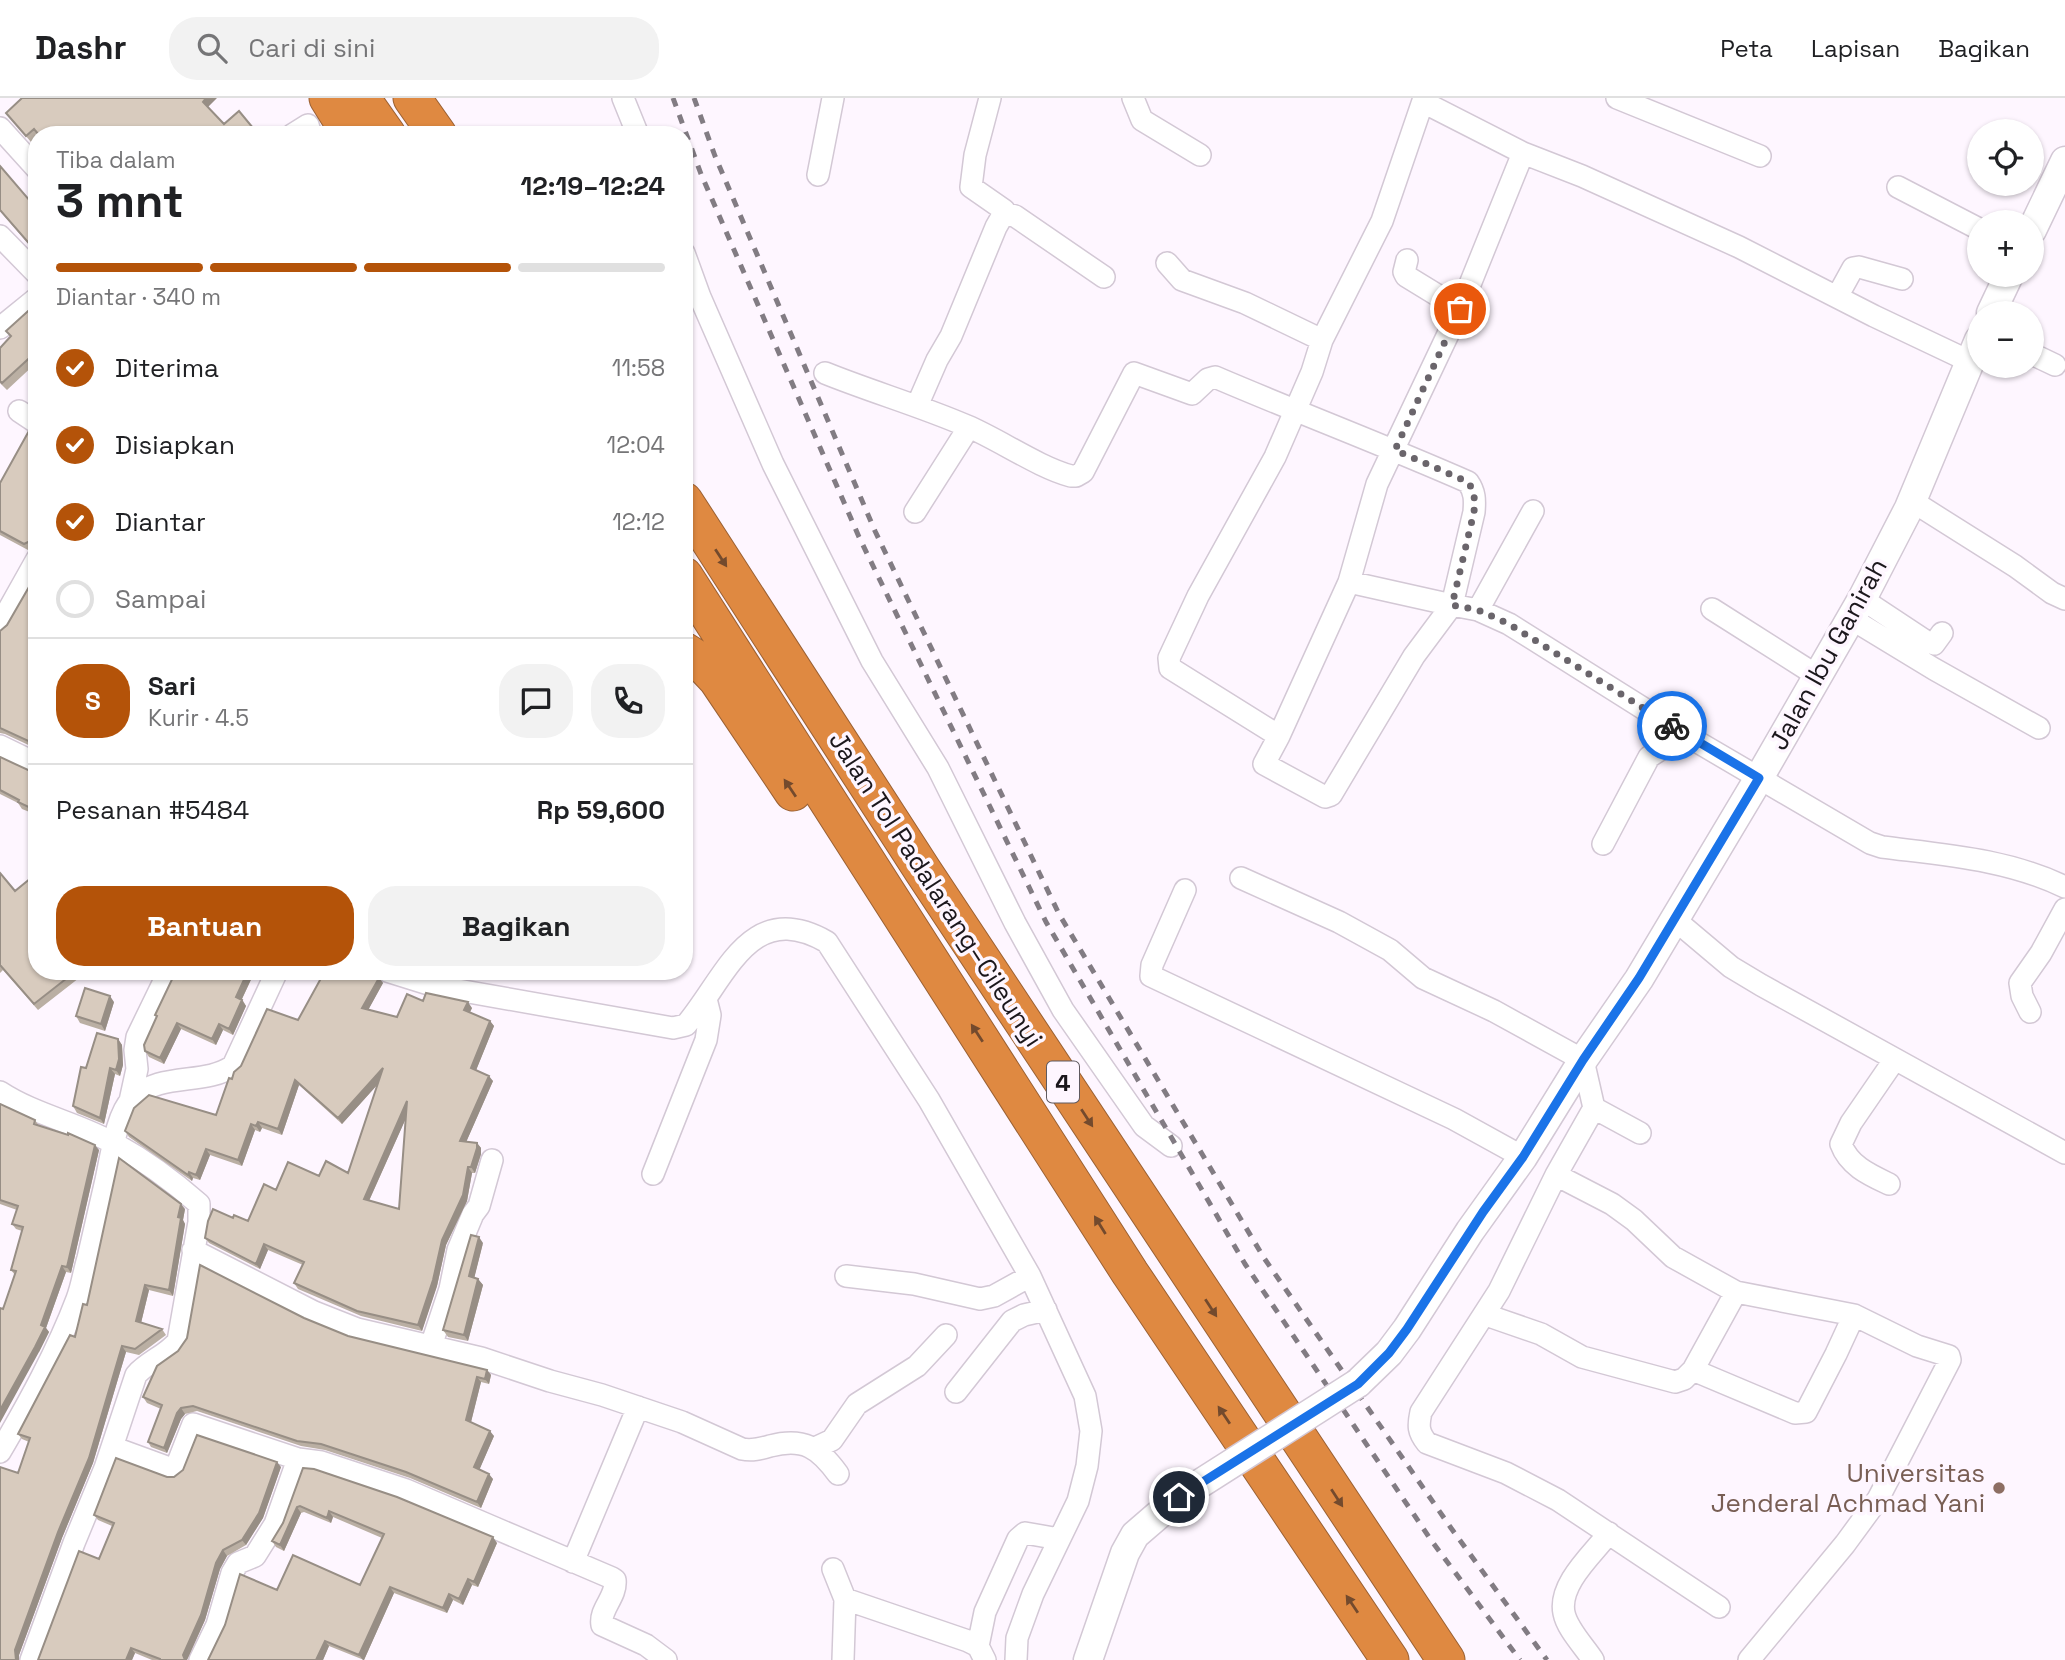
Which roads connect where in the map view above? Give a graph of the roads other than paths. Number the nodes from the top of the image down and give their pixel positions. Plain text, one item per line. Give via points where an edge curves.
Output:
1 (328, 98) edge
2 (361, 98) edge
3 (412, 98) edge
4 (623, 98) edge
5 (833, 98) edge
6 (990, 98) edge
7 (1133, 98) edge
8 (1616, 98) edge
9 (1424, 100) edge
10 (345, 126) edge
11 (381, 126) edge
12 (432, 126) edge
13 (634, 126) edge
14 (0, 128) edge
15 (1523, 153) junction
16 (1200, 155) dead end
17 (1760, 156) dead end
18 (28, 159) edge
19 (2063, 171) edge
20 (818, 175) dead end
21 (1898, 187) dead end
22 (2043, 210) edge
23 (1004, 213) junction
24 (1967, 223) edge
25 (0, 236) edge
26 (1407, 260) dead end
27 (1167, 263) dead end
28 (28, 265) edge
29 (693, 277) edge
30 (1104, 277) dead end
31 (1902, 279) dead end
32 (1837, 297) junction
33 (28, 305) edge
34 (1460, 309) junction
35 (0, 328) edge
36 (1321, 340) junction
37 (1967, 348) edge
38 (2044, 360) edge
39 (2055, 365) dead end
40 (1967, 369) edge
41 (825, 373) dead end
42 (917, 406) junction
43 (19, 411) dead end
44 (1296, 412) junction
45 (28, 417) edge
46 (969, 427) junction
47 (1395, 450) junction
48 (1912, 501) junction
49 (1533, 511) dead end
50 (915, 512) dead end
51 (693, 515) edge
52 (28, 575) edge
53 (1349, 582) junction
54 (693, 590) edge
55 (2065, 599) edge
56 (1452, 605) junction
57 (1712, 609) dead end
58 (1856, 609) junction
59 (1478, 610) junction
60 (0, 625) edge
61 (1942, 633) dead end
62 (693, 657) edge
63 (1816, 675) junction
64 (2039, 728) dead end
65 (1684, 734) junction
66 (1279, 736) junction
67 (0, 746) edge
68 (28, 760) edge
69 (1759, 778) junction
70 (1603, 844) dead end
71 (1241, 878) dead end
72 (2065, 887) edge
73 (1185, 890) dead end
74 (2065, 909) edge
75 (1674, 919) junction
76 (925, 954) junction
77 (165, 980) edge
78 (273, 980) edge
79 (416, 980) edge
80 (706, 999) junction
81 (2030, 1012) dead end
82 (1895, 1059) junction
83 (1583, 1060) junction
84 (0, 1092) edge
85 (130, 1101) junction
86 (1594, 1108) junction
87 (1640, 1133) dead end
88 (114, 1143) junction
89 (1171, 1146) dead end
90 (2065, 1153) edge
91 (1523, 1157) junction
92 (492, 1160) dead end
93 (653, 1174) dead end
94 (1556, 1175) junction
95 (1889, 1184) dead end
96 (193, 1250) junction
97 (846, 1276) dead end
98 (1030, 1276) junction
99 (1737, 1292) junction
100 (1046, 1310) junction
101 (1486, 1315) junction
102 (1854, 1315) junction
103 (946, 1335) dead end
104 (431, 1346) junction
105 (1693, 1370) junction
106 (956, 1392) dead end
107 (638, 1407) junction
108 (113, 1447) junction
109 (815, 1448) junction
110 (0, 1452) edge
111 (298, 1458) junction
112 (838, 1474) dead end
113 (1609, 1533) junction
114 (1059, 1539) junction
115 (573, 1562) junction
116 (833, 1569) dead end
117 (845, 1599) junction
118 (1719, 1607) dead end
119 (981, 1653) edge
120 (31, 1660) edge
121 (200, 1660) edge
122 (666, 1660) edge
123 (843, 1660) edge
124 (1016, 1660) edge
125 (1088, 1660) edge
126 (1390, 1660) edge
127 (1446, 1660) edge
128 (1593, 1660) edge
129 (1749, 1660) edge

1 - 10 highway
2 - 11 highway
3 - 12 highway
4 - 13 street
5 - 20 street
6 - 23 street via 971,187
7 - 16 street via 1142,120
8 - 17 street
9 - 15 street
9 - 36 street via 1382,221
14 - 18 street
15 - 32 street via 1739,247
15 - 34 street
19 - 22 main road
21 - 24 street
23 - 30 street
23 - 42 street
25 - 28 street
26 - 34 street via 1406,276
27 - 36 street via 1182,280 1245,303
29 - 89 street via 773,464 872,661 938,768 1015,923 1063,1010 1143,1126
31 - 32 street via 1853,268
32 - 37 street
33 - 35 street
34 - 47 street
36 - 44 street
38 - 39 street
40 - 48 main road, Jalan Ibu Ganirah
41 - 42 street
42 - 46 street
43 - 45 street
44 - 46 street via 1215,377 1192,394 1134,373 1083,471 1076,476
44 - 47 street
44 - 66 street via 1169,659 1170,668
46 - 50 street
47 - 53 street via 1377,485
47 - 56 street via 1473,488 1474,512
48 - 55 street
48 - 58 main road, Jalan Ibu Ganirah
49 - 59 street
51 -> 127 highway, Jalan Tol Padalarang–Cileunyi / 4
52 - 60 street
53 - 56 street
53 - 66 street
54 - 76 highway, Jalan Tol Padalarang–Cileunyi / 4
56 - 59 street
56 - 66 street via 1414,656 1329,797 1264,766
57 - 63 street
58 - 61 street via 1934,644
58 - 63 main road, Jalan Ibu Ganirah
58 - 64 street via 1934,669
59 - 65 street via 1509,624
76 -> 62 highway via 870,907 717,679
63 - 69 main road, Jalan Ibu Ganirah
65 - 69 street
65 - 70 street via 1649,757
67 - 68 street
69 - 72 street via 1870,843 2006,864
69 - 75 main road, Jalan Ibu Ganirah
71 - 83 street via 1339,922 1390,950 1423,978
73 - 91 street via 1151,976 1454,1119
74 - 81 street via 2020,983
75 - 82 street via 1731,967
75 - 83 main road, Jalan Ibu Ganirah
126 -> 76 highway, Jalan Tol Padalarang–Cileunyi / 4 via 1130,1273
77 - 85 street via 137,1037
78 - 85 street via 233,1066 212,1075 156,1085
79 - 80 street via 673,1028 686,1025
80 - 93 street via 706,1040
80 - 98 street via 754,937 785,928 810,932 827,942 929,1100
82 - 90 street
82 - 95 street via 1841,1144 1864,1172
83 - 86 street
83 - 91 main road, Jalan Ibu Ganirah
84 - 88 street
85 - 88 street
86 - 87 street
86 - 94 street
88 - 96 street via 199,1204
88 - 110 street via 78,1298
91 - 125 main road, Jalan Ibu Ganirah, bridge via 1407,1329 1358,1384 1179,1497 1135,1535
92 - 104 street via 479,1206 458,1250
94 - 99 street via 1612,1204 1673,1256
94 - 101 street
96 - 104 street via 346,1325
96 - 108 street via 178,1341 136,1375
97 - 98 street via 979,1298 994,1296
98 - 100 street
99 - 102 street
99 - 105 street
100 - 106 street via 1012,1321
100 - 114 street via 1084,1396 1091,1431 1078,1501
101 - 105 street via 1541,1334 1573,1354 1671,1383
101 - 113 street via 1421,1412 1420,1435 1427,1443 1506,1473
102 - 105 street via 1806,1412 1795,1413
102 - 129 street via 1917,1346 1944,1353 1950,1360 1878,1499
103 - 109 street via 917,1366 858,1404 832,1440
104 - 107 street
107 - 109 street via 742,1449 783,1443
107 - 115 street
108 - 111 street via 174,1470 193,1424
108 - 120 street
109 - 112 street
111 - 115 street via 406,1490
111 - 121 street via 275,1524 255,1556 238,1563 232,1573 217,1625
113 - 118 street
113 - 128 street via 1573,1578 1564,1601 1567,1622
114 - 119 street via 1025,1533 1018,1539 985,1612
114 - 124 street via 1017,1638
115 - 122 street via 615,1580 602,1625 646,1645
116 - 117 street
117 - 119 street
117 - 123 street

